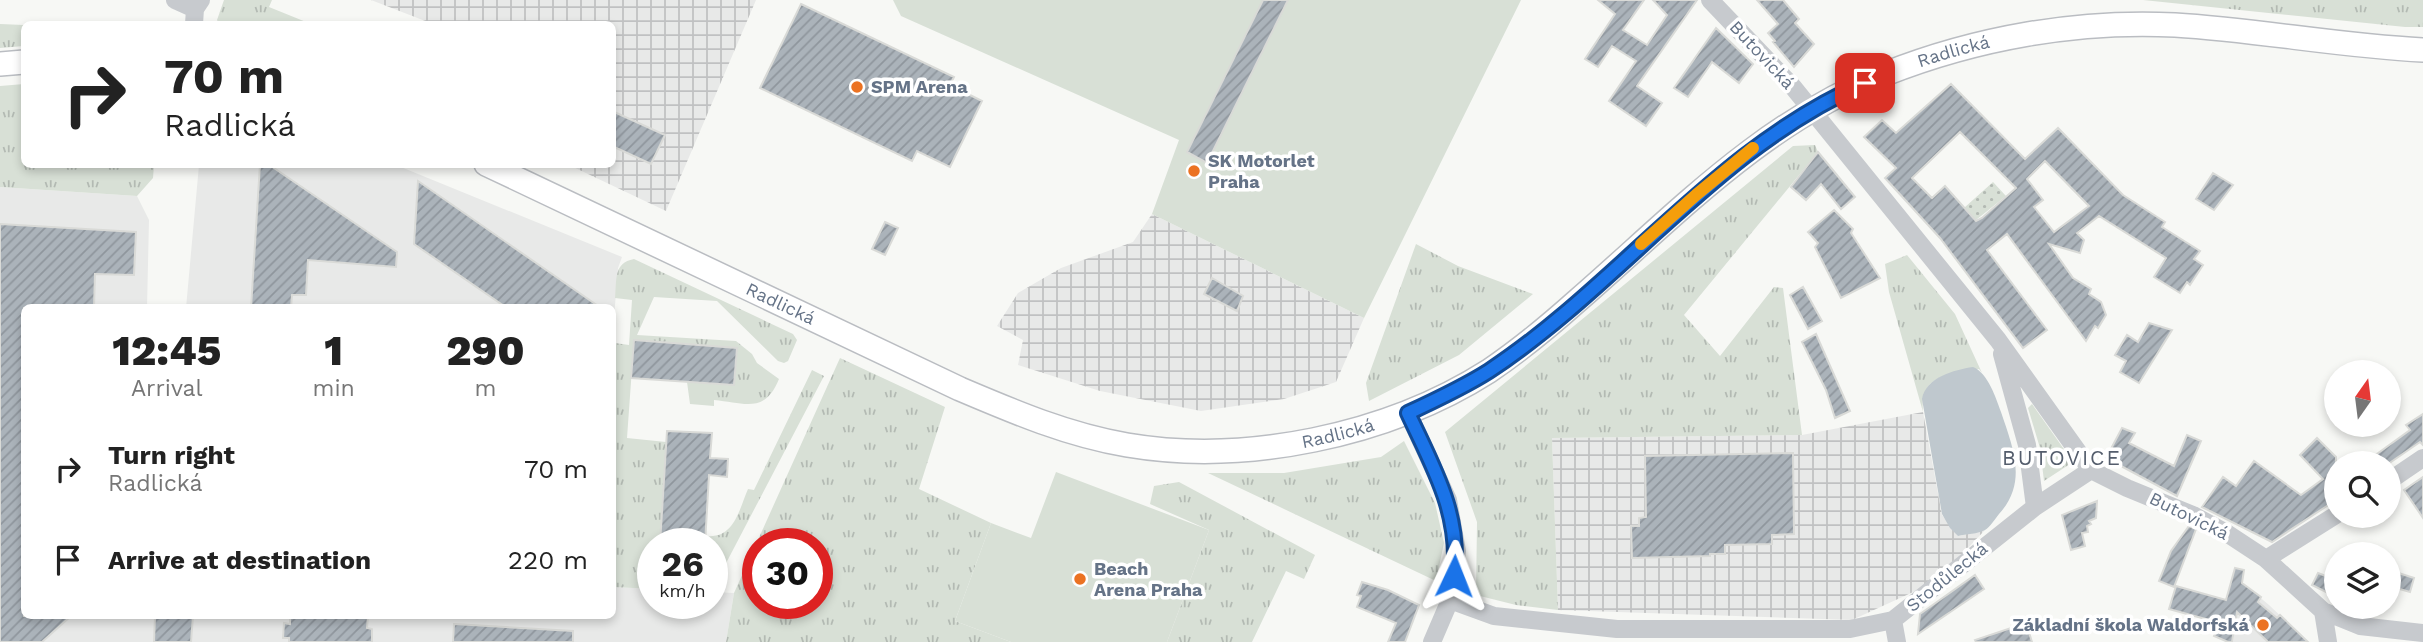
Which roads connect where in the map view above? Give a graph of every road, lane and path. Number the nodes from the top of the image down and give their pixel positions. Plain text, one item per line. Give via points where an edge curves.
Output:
1 (175, 0) edge
2 (1710, 0) edge
3 (197, 11) edge
4 (2423, 50) edge
5 (21, 62) edge
6 (0, 64) edge
7 (1811, 109) junction
8 (494, 168) edge
9 (1998, 340) junction
10 (1408, 413) junction
11 (2423, 458) edge
12 (2091, 470) junction
13 (2401, 473) edge
14 (2035, 507) junction
15 (2324, 523) edge
16 (2266, 559) junction
17 (1450, 600) junction
18 (2323, 611) junction
19 (1893, 620) junction
20 (2360, 626) junction
21 (2423, 633) edge
22 (1432, 642) edge
23 (1897, 642) edge
24 (2328, 642) edge
25 (2377, 642) edge

1 - 3 street
2 - 7 street, Butovická
4 - 7 main road, Radlická via 2171,25 2046,30 1942,54 1887,73
5 - 6 main road
7 - 9 street, Butovická
7 - 10 main road, Radlická via 1735,161 1527,343 1472,381
8 - 10 main road, Radlická via 960,389 1077,434 1127,445 1219,452 1288,446
9 - 12 street, Butovická
9 - 14 street, Butovická via 2027,445
10 - 17 street via 1448,500 1457,551
11 - 13 street
12 - 14 street, Stodůlecká
12 - 16 street, Butovická via 2193,515
14 - 19 street, Stodůlecká
15 - 16 street
16 - 18 street, Butovická
17 - 19 street, Stodůlecká via 1494,616 1617,629 1850,629
17 - 22 street
18 - 20 street, Butovická
18 - 24 street
19 - 23 street
20 - 21 street, Butovická
20 - 25 street

